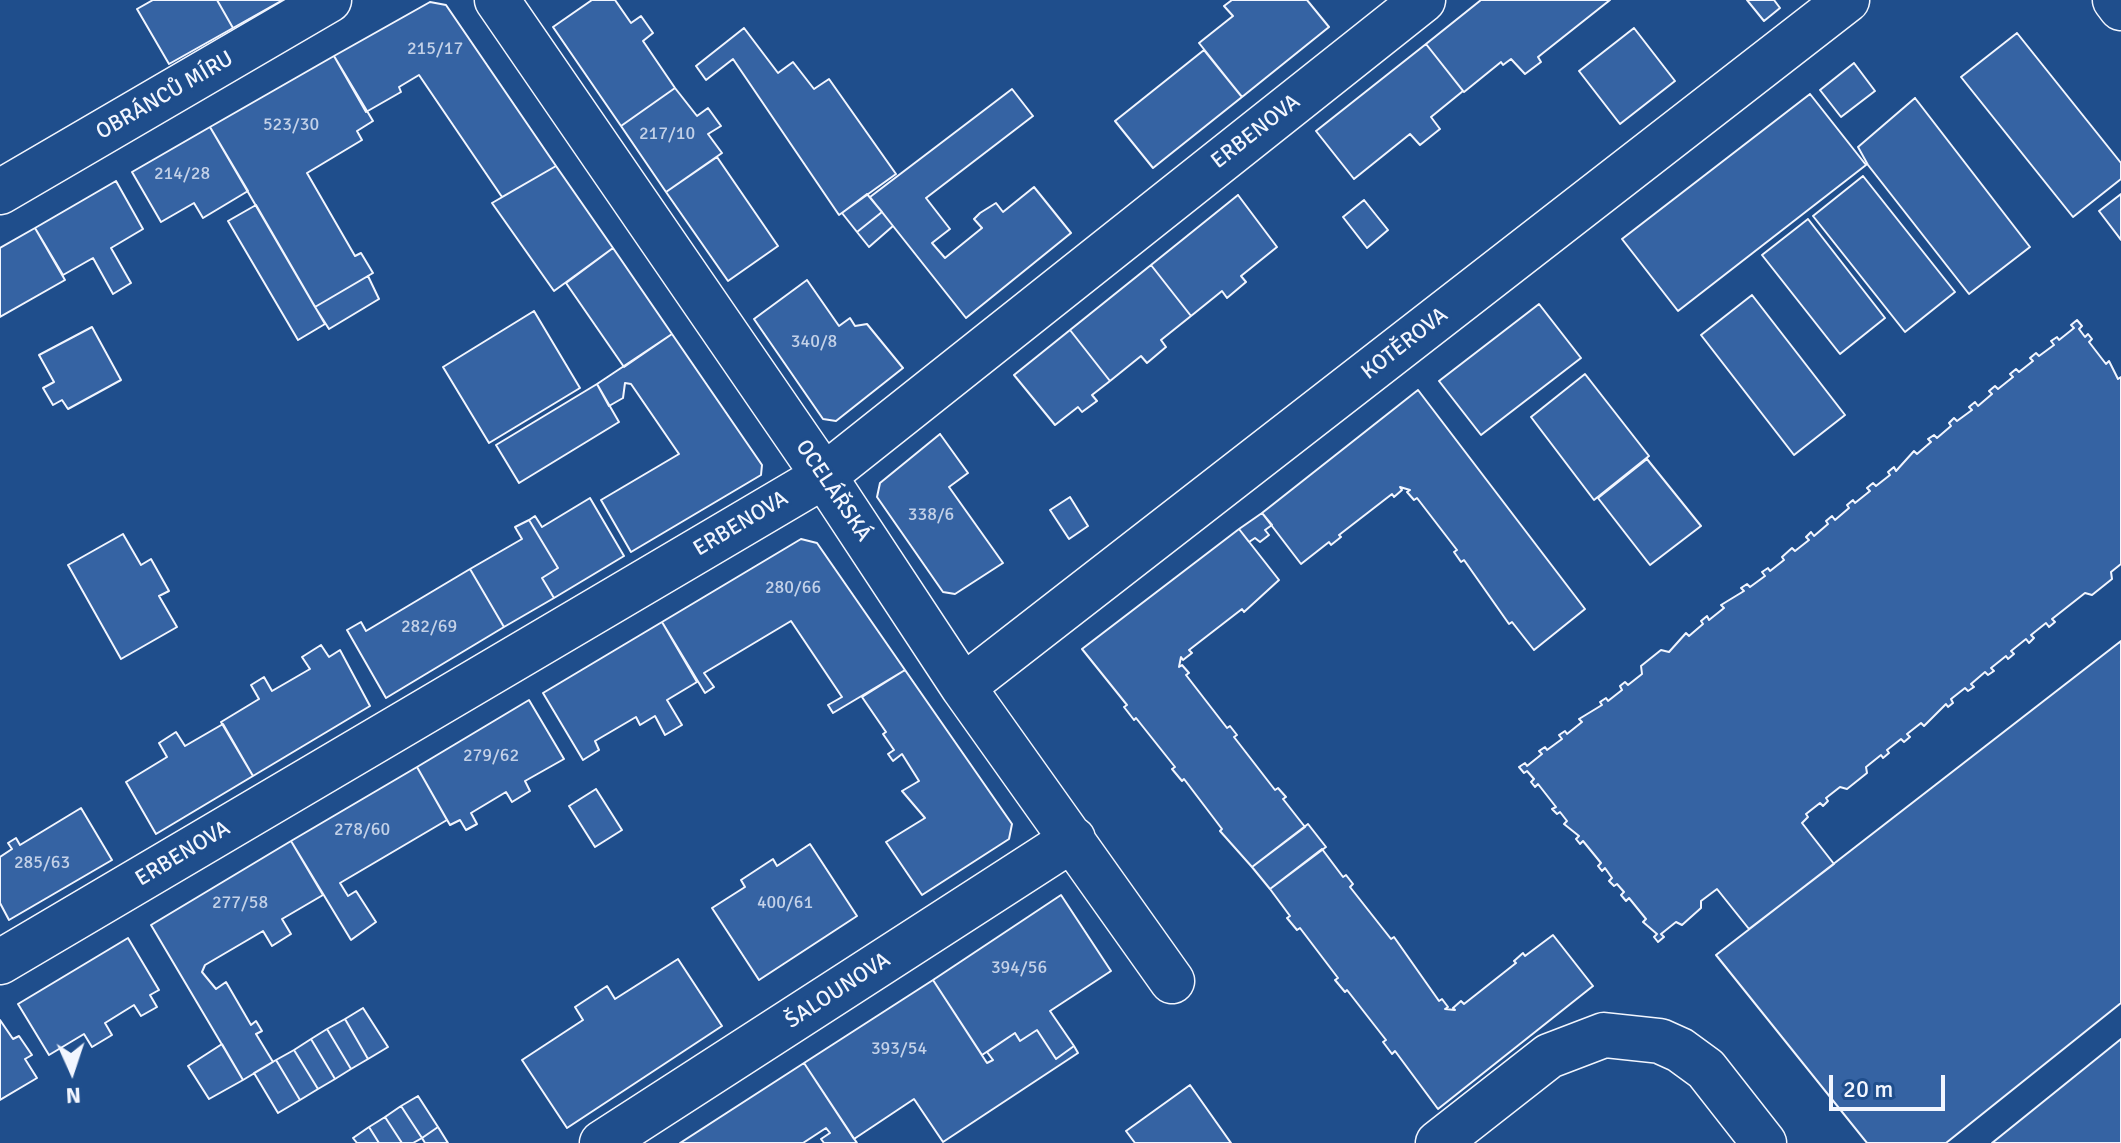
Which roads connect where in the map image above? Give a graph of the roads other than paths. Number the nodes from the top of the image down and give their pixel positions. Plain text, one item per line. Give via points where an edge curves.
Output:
1 (329, 0) edge
2 (497, 0) edge
3 (1423, 0) edge
4 (1847, 0) edge
5 (2115, 0) edge
6 (2121, 8) edge
7 (0, 192) edge
8 (824, 476) junction
9 (963, 687) junction
10 (1073, 839) junction
11 (0, 962) edge
12 (1172, 981) dead end
13 (602, 1143) edge
14 (1438, 1143) edge
15 (1764, 1143) edge

1 - 7 street, OBRÁNCŮ MÍRU
2 - 8 street, OCELÁŘSKÁ
3 - 8 street, ERBENOVA
4 - 9 street, KOTĚROVA
5 - 6 street
8 - 9 street, OCELÁŘSKÁ
8 - 11 street, ERBENOVA
9 - 10 street, OCELÁŘSKÁ
10 - 12 street, OCELÁŘSKÁ
10 - 13 street, ŠALOUNOVA
14 - 15 street via 1549,1056 1604,1035 1660,1041 1680,1050 1706,1069

